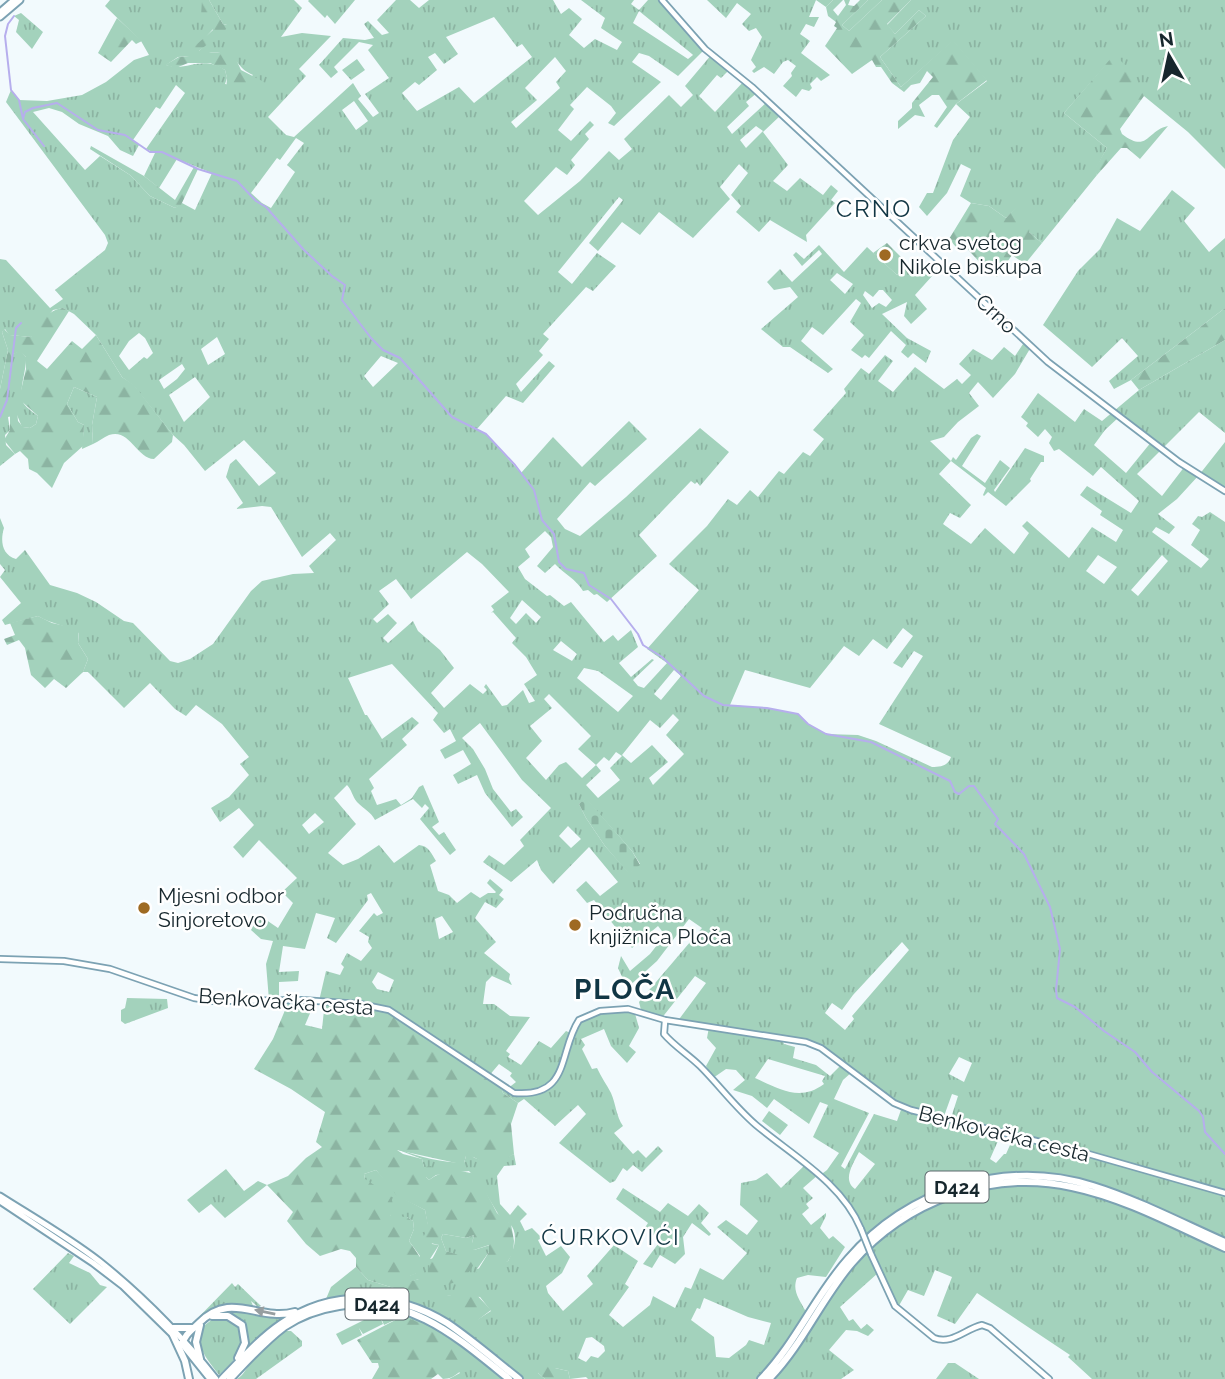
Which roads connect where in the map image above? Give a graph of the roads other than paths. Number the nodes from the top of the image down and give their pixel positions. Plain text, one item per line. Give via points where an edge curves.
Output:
1 (14, 0) edge
2 (20, 0) edge
3 (662, 0) edge
4 (0, 12) edge
5 (0, 17) edge
6 (1225, 491) edge
7 (0, 959) edge
8 (665, 1020) junction
9 (1225, 1193) edge
10 (0, 1196) edge
11 (0, 1201) edge
12 (1225, 1242) edge
13 (1225, 1248) edge
14 (303, 1311) junction
15 (194, 1328) junction
16 (173, 1332) junction
17 (183, 1342) junction
18 (200, 1359) junction
19 (233, 1374) edge
20 (189, 1379) edge
21 (210, 1379) edge
22 (216, 1379) edge
23 (222, 1379) edge
24 (509, 1379) edge
25 (519, 1379) edge
26 (761, 1379) edge
27 (769, 1379) edge
28 (1049, 1379) edge

1 - 4 main road
2 - 5 main road
3 - 6 main road, Crno via 705,49 745,80 1048,362 1179,462
7 - 8 main road, Benkovačka cesta via 64,961 110,969 213,1001 302,1000 389,1010 514,1093 538,1091 557,1078 575,1026 585,1016 628,1009
8 - 9 main road, Benkovačka cesta via 806,1042 911,1111
8 - 28 main road, bridge via 664,1034 671,1042 702,1068 742,1113 837,1190 851,1207 895,1306 934,1338 949,1340 975,1327 990,1328
10 - 16 main road via 96,1259 150,1305
11 - 16 main road via 93,1263
12 - 26 highway, D424 via 1138,1203 1073,1181 1011,1176 965,1184 909,1207 860,1245
13 - 27 highway, D424 via 1072,1186 1031,1182 968,1189 910,1213 864,1249
14 -> 15 highway via 275,1315 227,1307 209,1314
14 - 19 highway, D424 via 262,1338
14 - 25 highway, D424 via 351,1298 380,1298 413,1307 446,1323
15 - 16 highway
15 - 17 highway
16 - 17 main road
16 - 20 highway
17 - 18 main road
17 - 21 main road
18 - 19 highway via 196,1342 200,1325 216,1315 229,1316 238,1321 246,1338
18 - 22 main road
19 - 23 highway, D424
19 - 24 highway, D424 via 299,1319 330,1308 376,1304 427,1318

